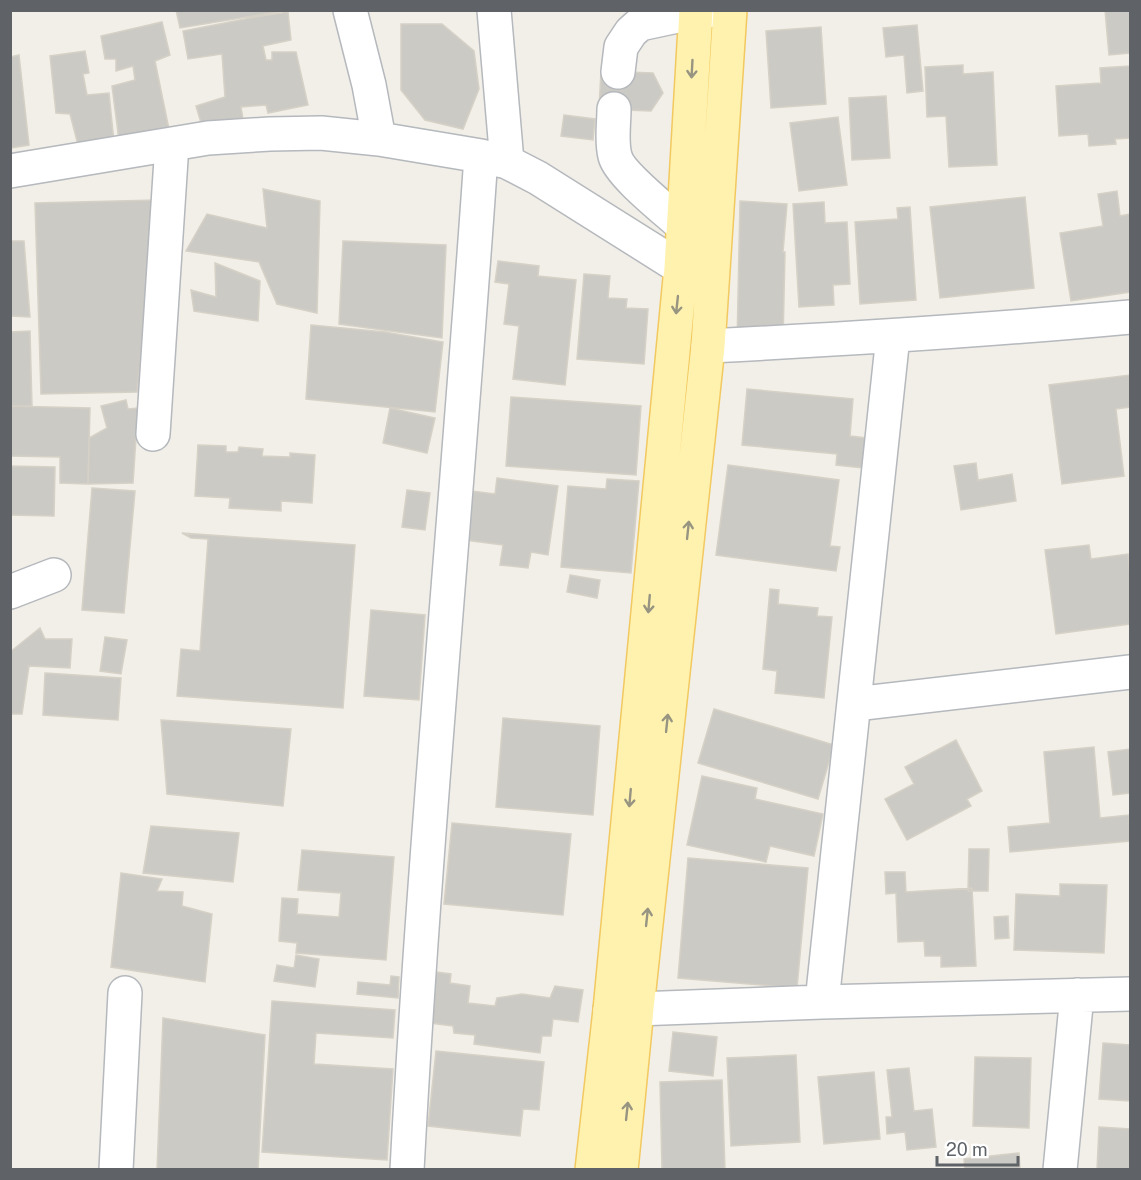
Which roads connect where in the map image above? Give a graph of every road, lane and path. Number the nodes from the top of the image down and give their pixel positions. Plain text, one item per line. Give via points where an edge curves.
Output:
1 (350, 10) edge
2 (494, 10) edge
3 (730, 10) edge
4 (701, 11) edge
5 (618, 72) dead end
6 (614, 109) dead end
7 (379, 139) junction
8 (172, 144) junction
9 (494, 159) junction
10 (10, 171) edge
11 (683, 226) junction
12 (681, 268) junction
13 (1131, 317) edge
14 (893, 336) junction
15 (708, 346) junction
16 (153, 434) dead end
17 (54, 575) dead end
18 (10, 592) edge
19 (1131, 672) edge
20 (855, 704) junction
21 (125, 993) dead end
22 (1131, 994) edge
23 (1077, 995) junction
24 (822, 1002) junction
25 (623, 1009) junction
26 (116, 1170) edge
27 (406, 1170) edge
28 (592, 1170) edge
29 (621, 1170) edge
30 (1060, 1170) edge

1 - 7 street
2 - 9 street
3 - 15 main road
4 - 5 street via 640,24 621,47
4 -> 11 main road
6 - 11 street via 615,159 631,180
7 - 8 street via 321,133 270,134
7 - 9 street
8 - 10 street
8 - 16 street
9 - 12 street via 538,178
9 - 27 street via 467,350
11 - 12 main road
12 -> 25 main road
13 - 14 street
14 - 15 street
14 - 20 street
25 -> 15 main road
17 - 18 street
19 - 20 street
20 - 24 street
21 - 26 street
22 - 23 street
23 - 24 street
23 - 30 street
24 - 25 street
25 - 28 main road
29 -> 25 main road

